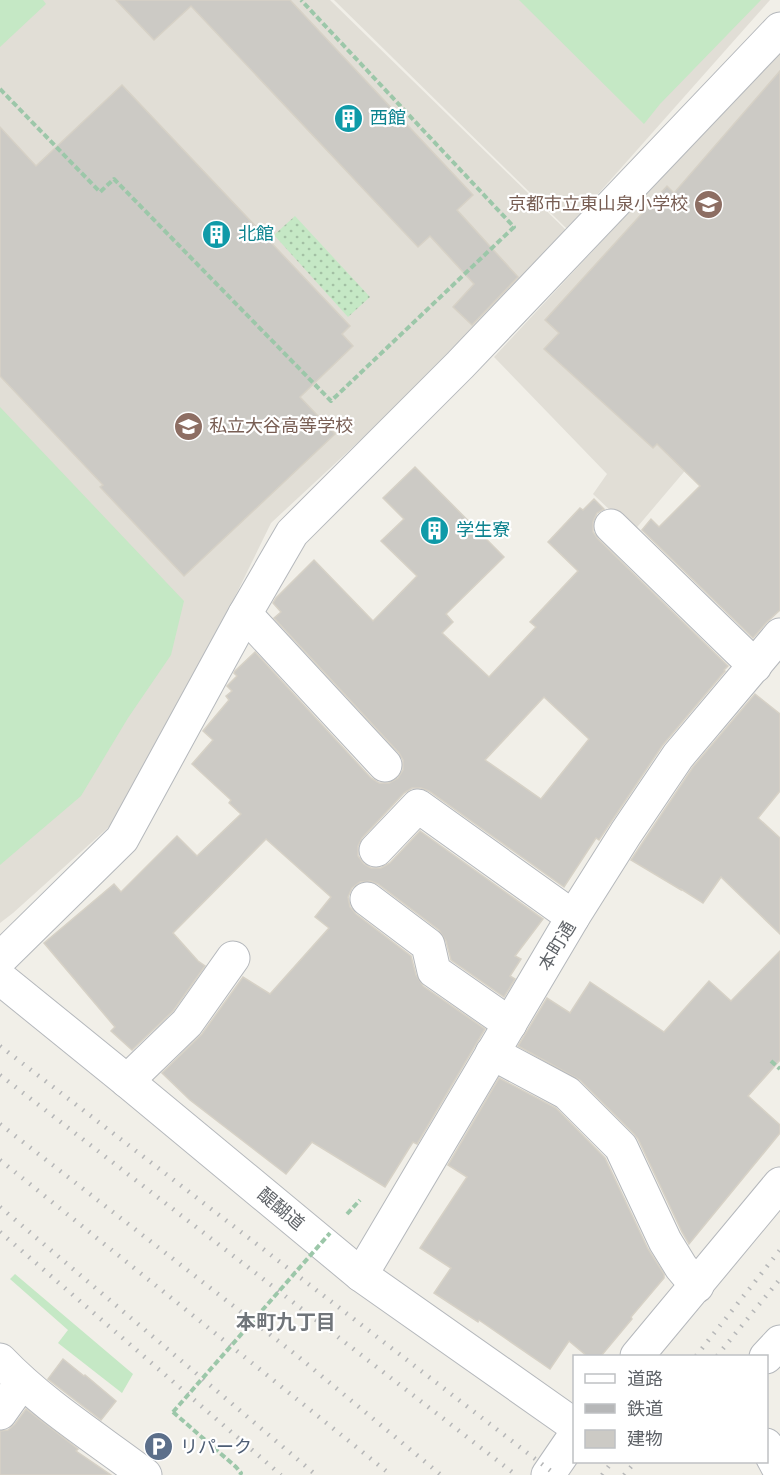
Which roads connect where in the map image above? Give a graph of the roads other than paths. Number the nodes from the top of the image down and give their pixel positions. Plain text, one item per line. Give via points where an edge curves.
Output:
1 (780, 30) edge
2 (611, 526) dead end
3 (245, 614) junction
4 (780, 636) edge
5 (755, 666) junction
6 (385, 765) dead end
7 (376, 850) dead end
8 (367, 899) dead end
9 (573, 917) junction
10 (233, 958) dead end
11 (0, 959) edge
12 (0, 978) edge
13 (510, 1024) junction
14 (492, 1053) junction
15 (127, 1081) junction
16 (780, 1184) edge
17 (361, 1275) junction
18 (697, 1286) junction
19 (780, 1342) edge
20 (639, 1355) edge
21 (767, 1355) edge
22 (11, 1371) edge
23 (0, 1413) edge
24 (573, 1424) edge
25 (573, 1438) edge
26 (768, 1449) edge
27 (780, 1471) edge
28 (144, 1475) edge
29 (548, 1475) edge

1 - 3 street via 460,365 292,532
2 - 5 street
3 - 6 street
3 - 11 street via 122,839
4 - 5 street, 本町通
5 - 9 street, 本町通 via 678,756
7 - 9 street via 418,806
8 - 13 street via 428,945 434,971
9 - 13 street, 本町通
10 - 15 street via 186,1023
12 - 15 street, 醍醐道
13 - 14 street, 本町通
14 - 17 street, 本町通
14 - 18 street via 567,1093 621,1147 665,1241
15 - 17 street, 醍醐道
16 - 18 street
17 - 24 street, 醍醐道
18 - 20 street
19 - 21 street
22 - 23 street
22 - 28 street
25 - 29 street
26 - 27 street

